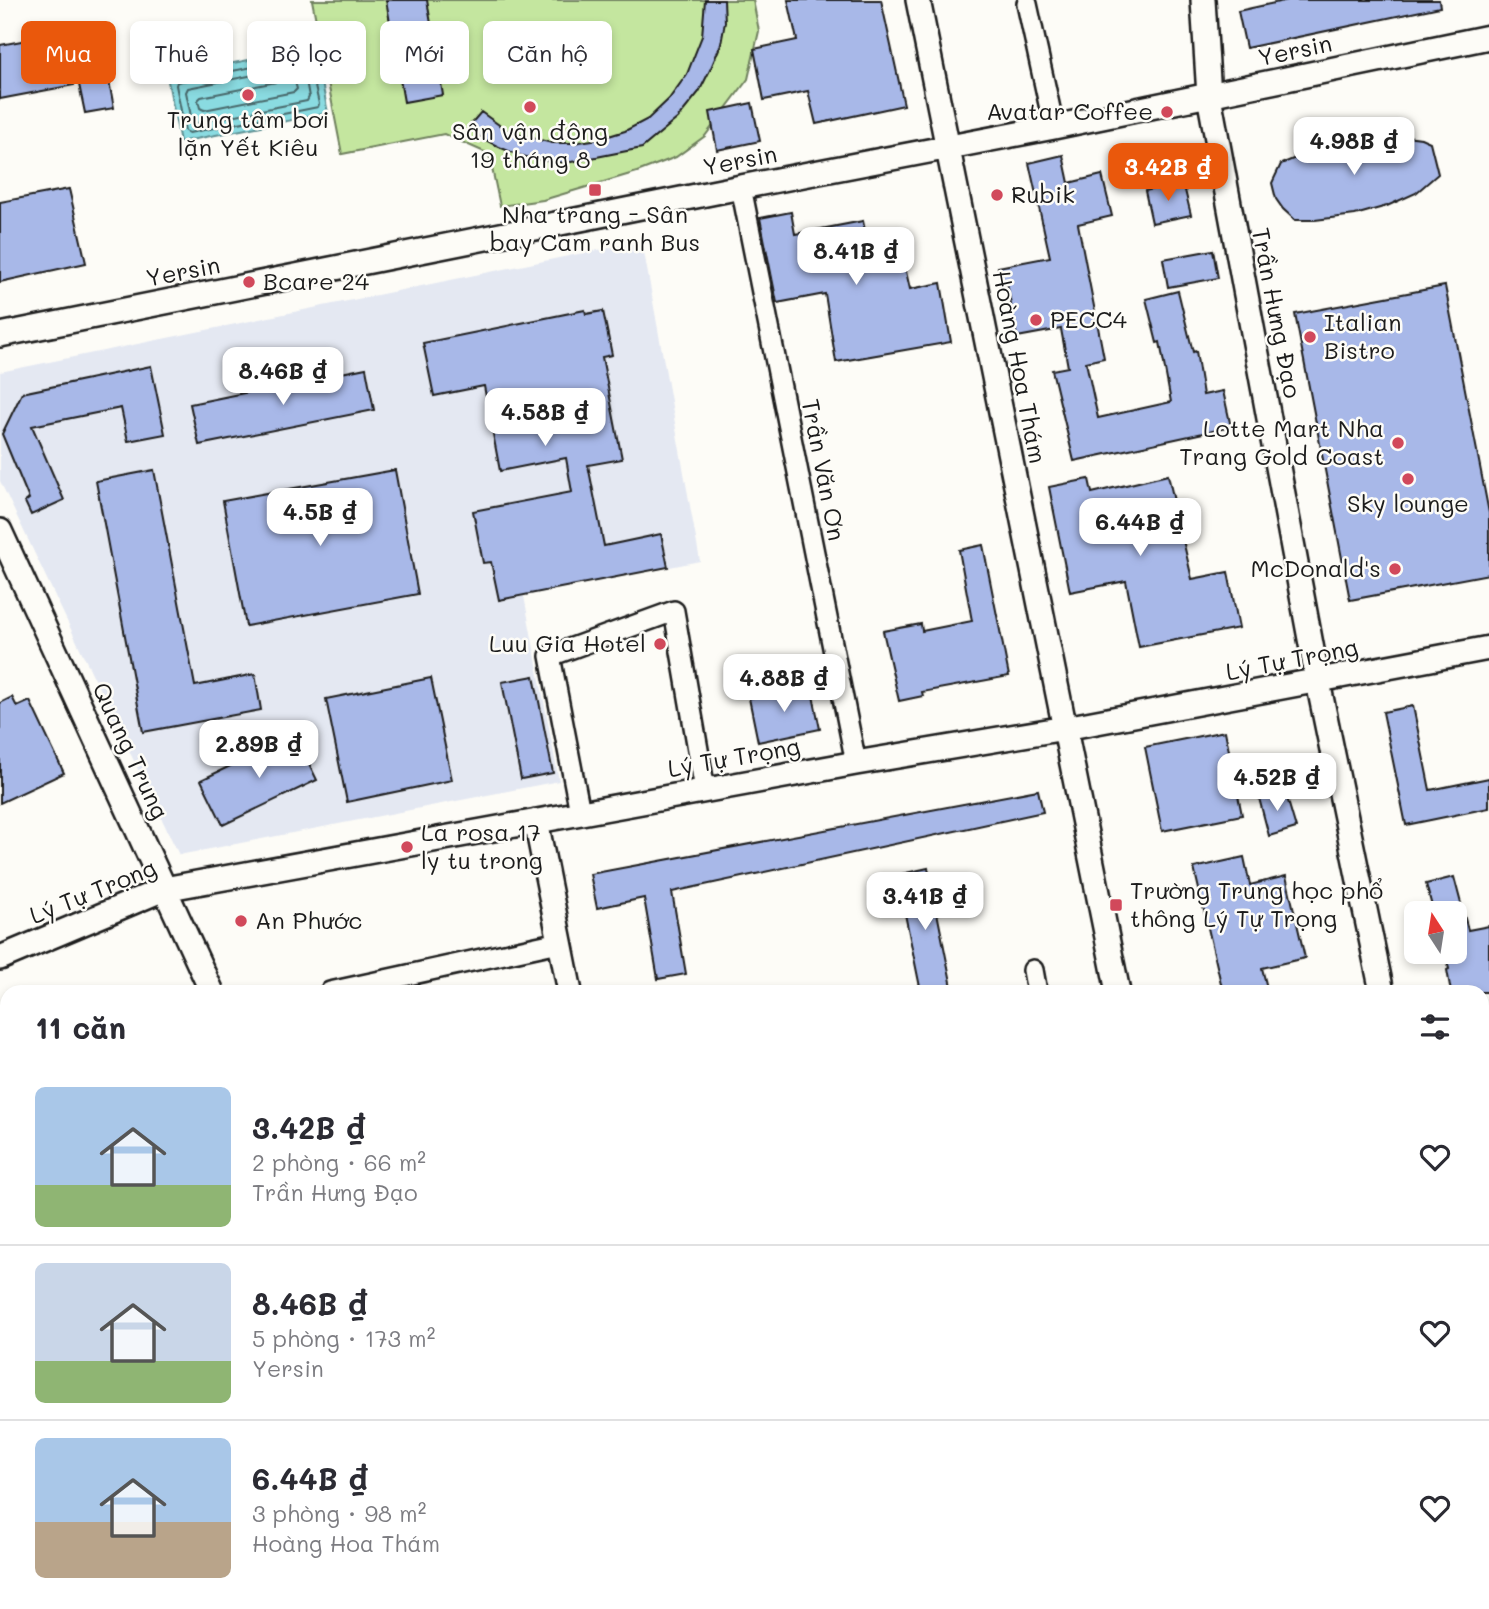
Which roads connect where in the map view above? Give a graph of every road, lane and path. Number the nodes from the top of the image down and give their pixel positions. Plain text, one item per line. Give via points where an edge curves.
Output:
1 (918, 0) edge
2 (1203, 0) edge
3 (1027, 4) dead end
4 (1489, 37) edge
5 (1209, 96) junction
6 (1054, 127) junction
7 (948, 149) junction
8 (741, 187) junction
9 (0, 335) edge
10 (0, 531) edge
11 (1489, 648) edge
12 (1318, 682) junction
13 (1065, 728) junction
14 (856, 763) junction
15 (705, 790) junction
16 (580, 812) junction
17 (536, 821) junction
18 (164, 889) junction
19 (559, 942) junction
20 (0, 958) edge
21 (1033, 970) dead end
22 (209, 985) edge
23 (362, 985) edge
24 (568, 985) edge
25 (1036, 985) edge
26 (1117, 985) edge
27 (1381, 985) edge

1 - 7 street, Hoàng Hoa Thám
2 - 5 street, Trần Hưng Đạo
3 - 6 street
4 - 5 street, Yersin
5 - 6 street, Yersin
5 - 12 street, Trần Hưng Đạo
6 - 7 street, Yersin
7 - 8 street, Yersin
7 - 13 street, Hoàng Hoa Thám
8 - 9 street, Yersin
8 - 14 street, Trần Văn Ơn
10 - 18 street, Quang Trung
11 - 12 street, Lý Tự Trọng
12 - 13 street, Lý Tự Trọng
12 - 27 street, Trần Hưng Đạo
13 - 14 street, Lý Tự Trọng
13 - 26 street, Hoàng Hoa Thám
14 - 15 street, Lý Tự Trọng
15 - 16 street, Lý Tự Trọng
15 - 16 street via 674,611 550,656
16 - 17 street, Lý Tự Trọng
17 - 18 street, Lý Tự Trọng
17 - 19 street
18 - 20 street, Lý Tự Trọng
18 - 22 street, Quang Trung
19 - 23 street
19 - 24 street
21 - 25 street

